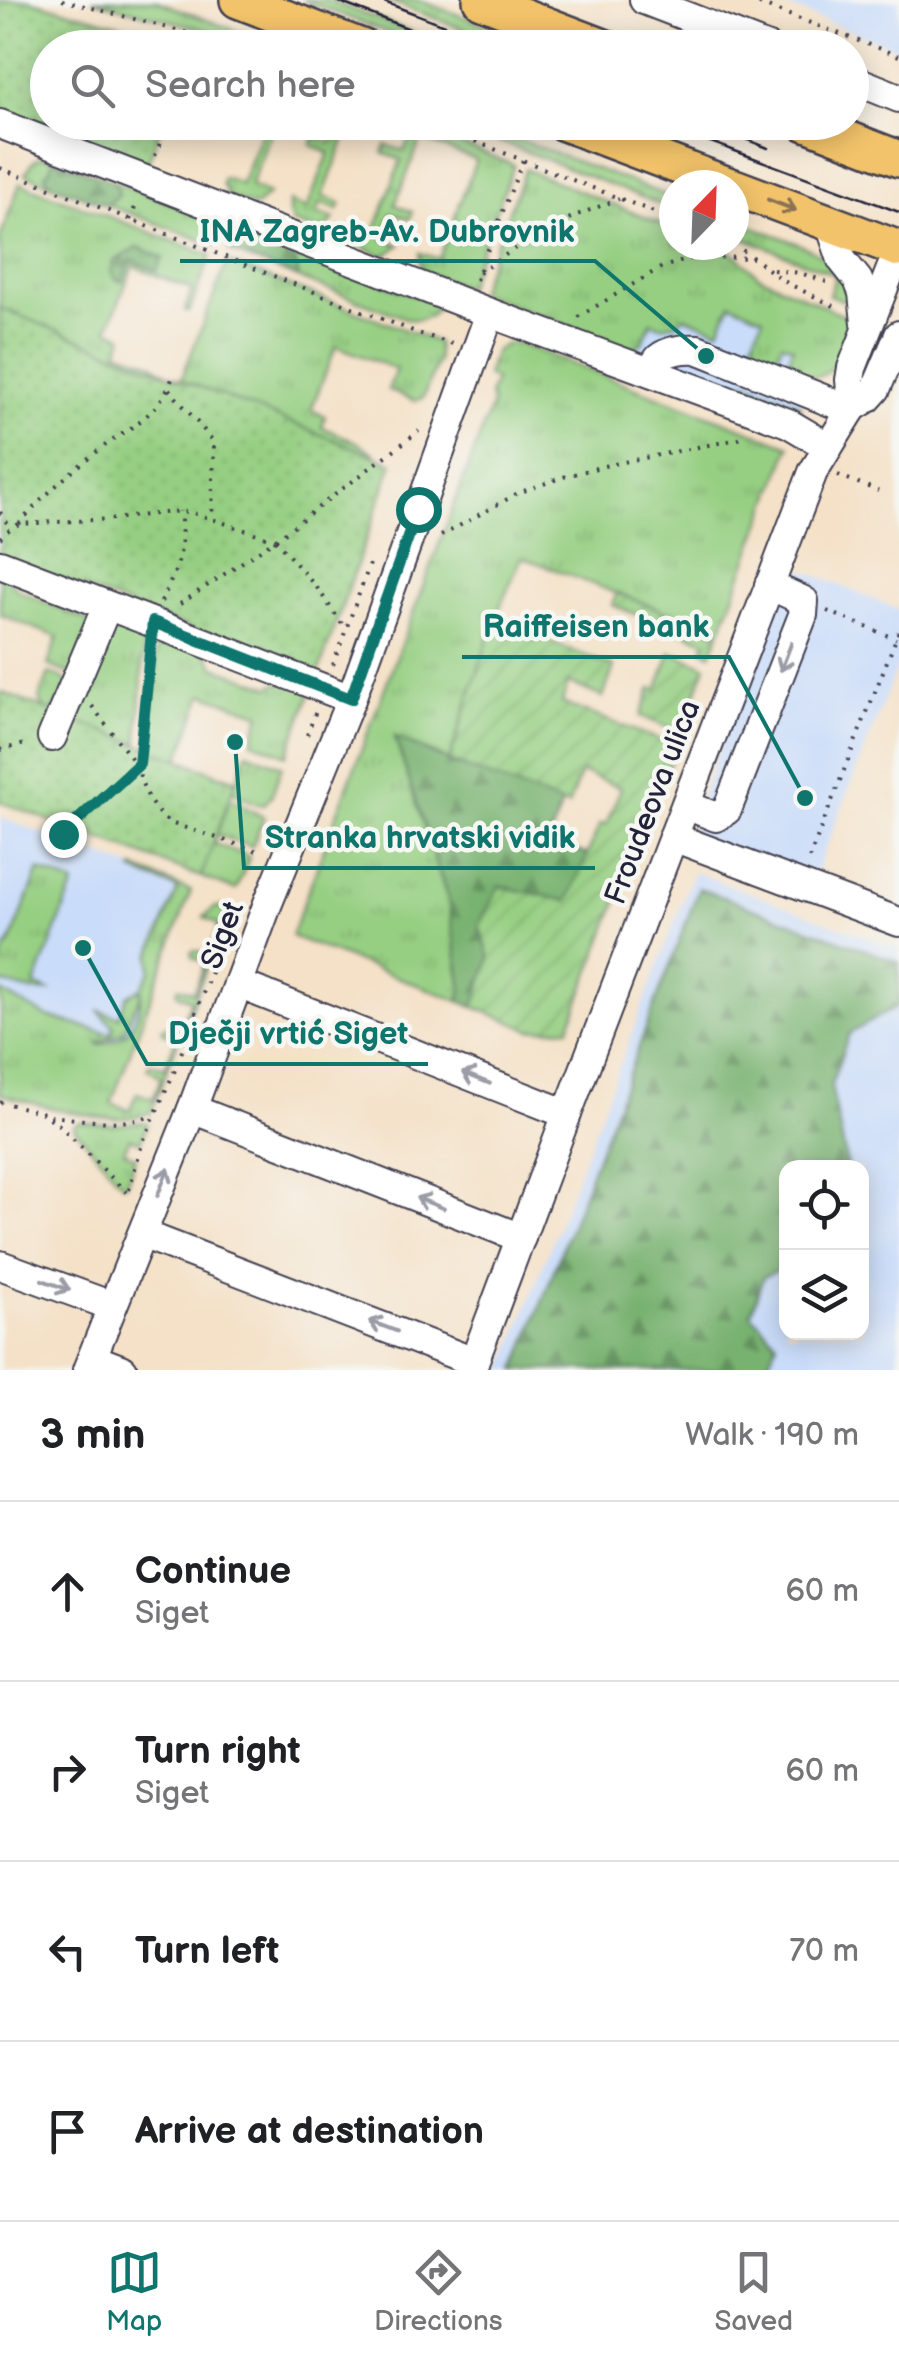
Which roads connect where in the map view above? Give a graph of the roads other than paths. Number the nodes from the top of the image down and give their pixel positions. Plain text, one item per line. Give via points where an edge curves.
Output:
1 (238, 0) edge
2 (481, 0) edge
3 (644, 0) edge
4 (317, 30) edge
5 (559, 30) edge
6 (722, 30) edge
7 (869, 87) edge
8 (899, 98) edge
9 (0, 124) edge
10 (30, 136) edge
11 (42, 140) edge
12 (610, 140) edge
13 (852, 140) edge
14 (899, 158) edge
15 (689, 170) edge
16 (749, 193) edge
17 (830, 224) junction
18 (899, 249) edge
19 (490, 312) junction
20 (858, 323) junction
21 (899, 335) edge
22 (651, 372) junction
23 (852, 408) junction
24 (828, 458) junction
25 (0, 564) edge
26 (770, 585) junction
27 (107, 606) junction
28 (351, 699) junction
29 (52, 737) dead end
30 (686, 805) junction
31 (674, 837) junction
32 (899, 922) edge
33 (238, 984) junction
34 (192, 1109) junction
35 (567, 1114) junction
36 (142, 1234) junction
37 (521, 1238) junction
38 (0, 1264) edge
39 (112, 1306) junction
40 (89, 1364) edge
41 (472, 1366) edge
42 (122, 1370) edge

1 - 4 main road
2 - 5 main road
3 - 6 street
7 - 8 street
9 - 10 street
11 - 19 street
12 - 15 main road
13 - 14 main road
16 -> 17 main road
17 - 18 main road
17 - 20 street via 863,293
18 - 20 street, Froudeova ulica
19 - 22 street
19 - 28 street, Siget
20 - 23 street, Froudeova ulica
21 - 23 street, Froudeova ulica via 876,389
22 - 23 street via 659,358 697,349
22 - 24 street via 788,423
23 - 24 street, Froudeova ulica
24 - 26 street, Froudeova ulica via 814,472
25 - 27 street
26 - 30 street, Froudeova ulica
26 -> 30 street via 804,601 803,615 727,810 716,817
27 - 28 street via 155,618
27 - 29 street
28 - 33 street, Siget
30 - 31 street, Froudeova ulica
31 - 32 street
31 - 35 street, Froudeova ulica
33 - 34 street, Siget
35 -> 33 street
36 -> 34 street, Siget
37 -> 34 street
35 - 37 street, Froudeova ulica
36 - 39 street, Siget
41 -> 36 street, Froudeova ulica
37 - 41 street, Froudeova ulica
38 -> 39 street
39 - 40 street, Siget
40 - 42 street

